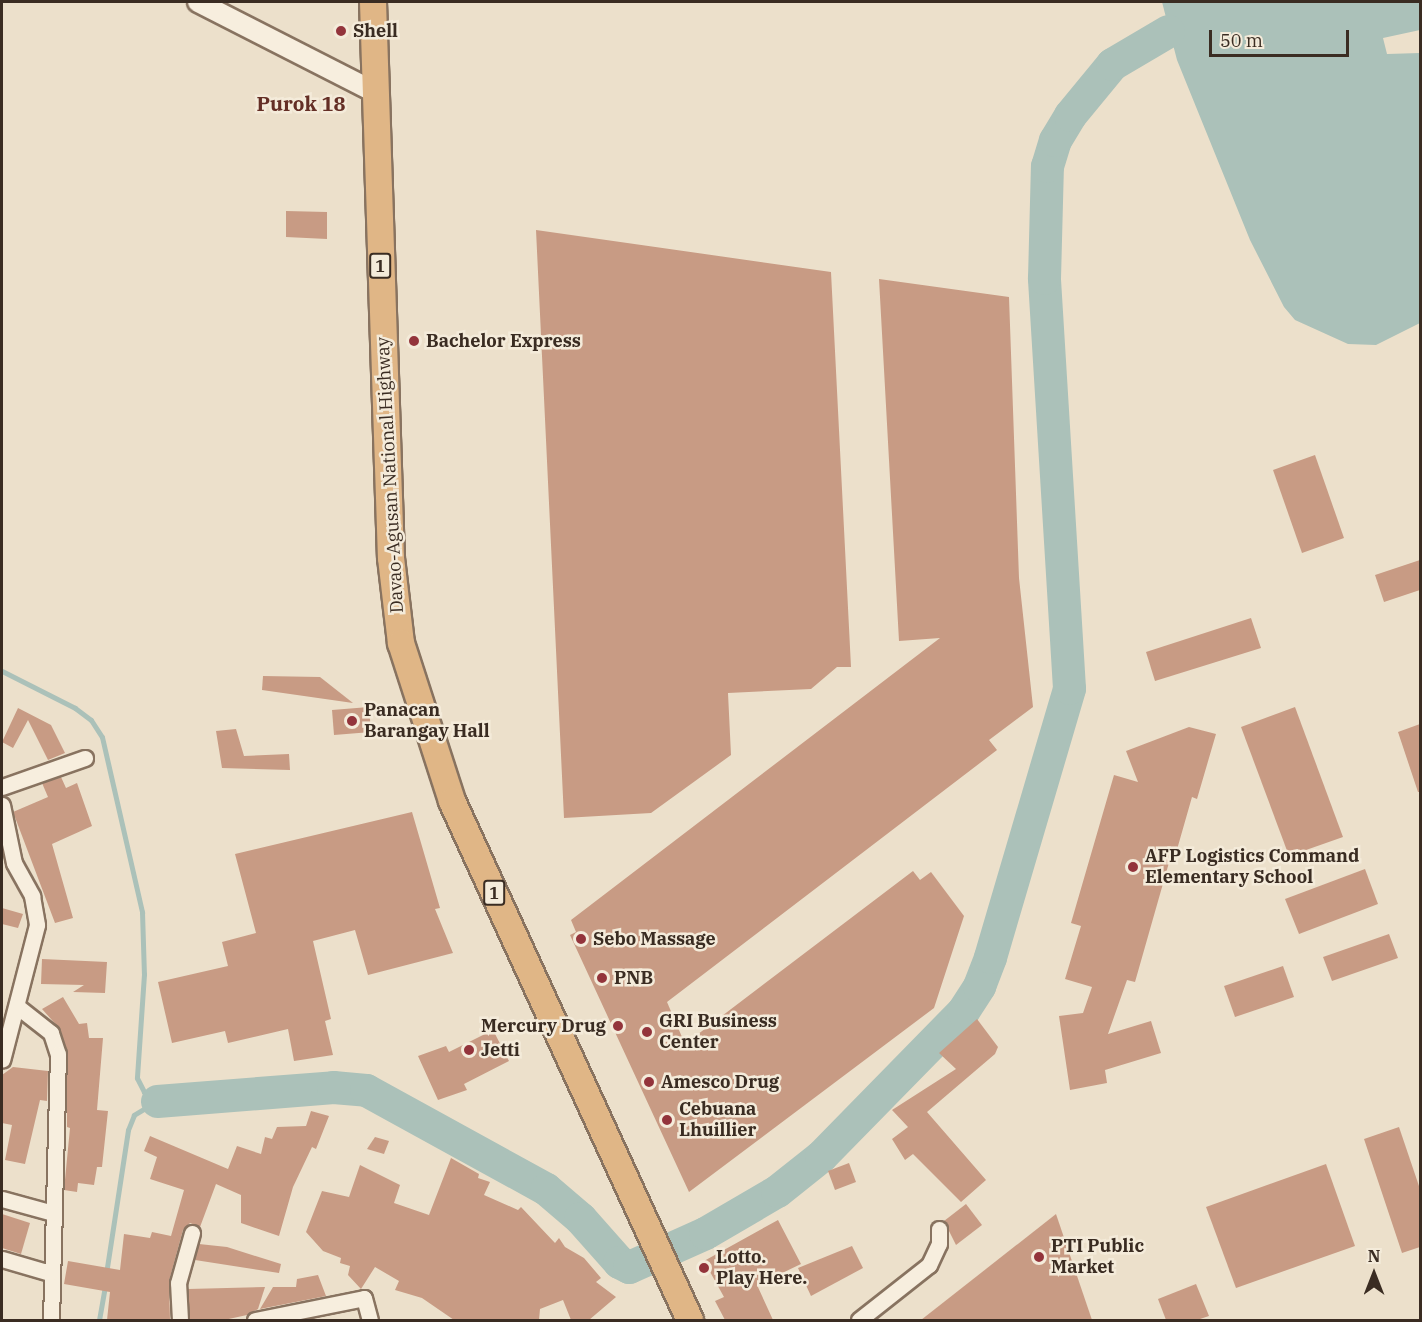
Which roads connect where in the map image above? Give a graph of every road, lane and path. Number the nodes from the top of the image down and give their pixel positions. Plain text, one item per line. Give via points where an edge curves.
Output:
1 (198, 2) edge
2 (373, 2) edge
3 (375, 92) junction
4 (85, 758) dead end
5 (2, 787) edge
6 (2, 805) edge
7 (8, 863) edge
8 (18, 1007) junction
9 (2, 1060) edge
10 (2, 1199) edge
11 (53, 1213) junction
12 (939, 1229) dead end
13 (192, 1233) dead end
14 (2, 1259) edge
15 (50, 1273) junction
16 (51, 1320) edge
17 (180, 1320) edge
18 (255, 1320) edge
19 (370, 1320) edge
20 (690, 1320) edge
21 (860, 1320) edge

1 - 3 street
2 - 3 highway, Davao-Agusan National Highway / 1
3 - 20 highway, Davao-Agusan National Highway / 1 via 391,558 401,643 452,801
4 - 5 street
6 - 7 street
7 - 8 street via 32,896 37,925
8 - 9 street
8 - 11 street via 51,1033 58,1054
10 - 11 street
11 - 15 street
12 - 21 street via 939,1244 929,1265
13 - 17 street via 178,1283
14 - 15 street
15 - 16 street
18 - 19 street via 364,1298

